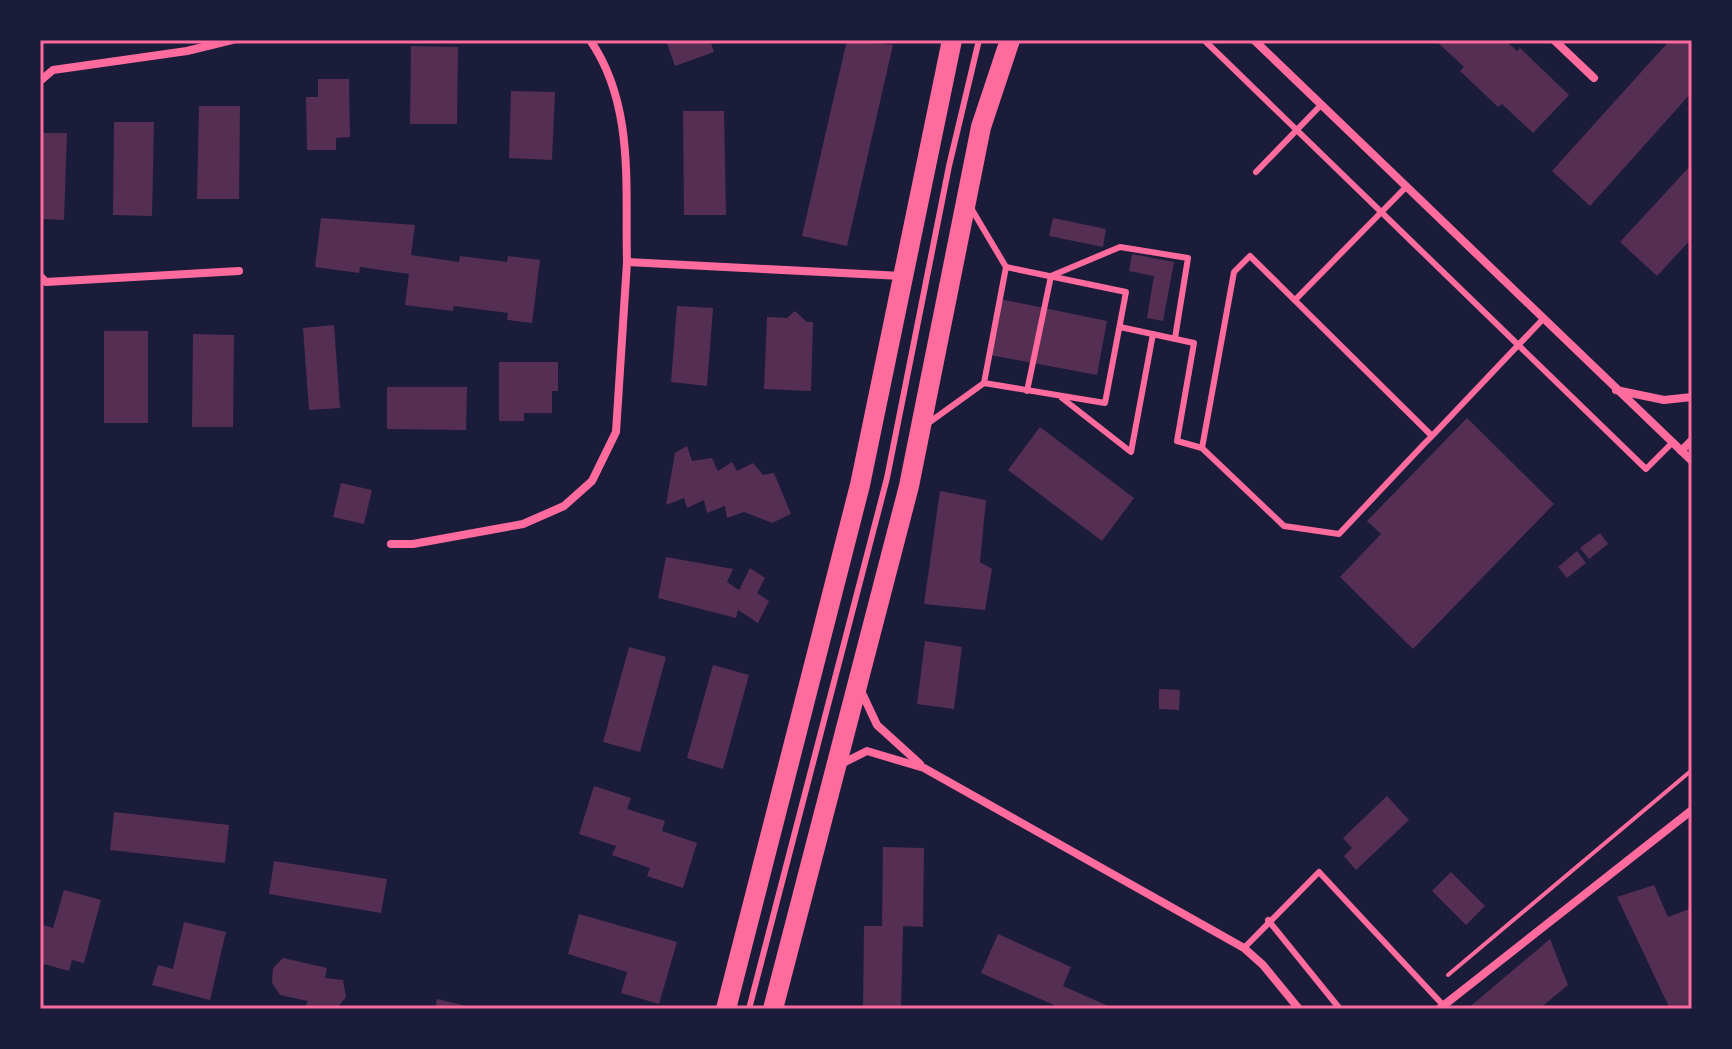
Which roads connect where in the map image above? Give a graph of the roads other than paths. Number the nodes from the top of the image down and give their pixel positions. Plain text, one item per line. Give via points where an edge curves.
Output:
1 (232, 40) edge
2 (590, 40) edge
3 (952, 40) edge
4 (979, 40) edge
5 (1010, 40) edge
6 (1204, 40) edge
7 (1254, 40) edge
8 (1554, 40) edge
9 (1594, 78) dead end
10 (40, 81) edge
11 (1321, 105) junction
12 (1297, 130) junction
13 (1256, 172) dead end
14 (1406, 187) junction
15 (968, 201) junction
16 (1381, 212) junction
17 (627, 262) junction
18 (1006, 267) junction
19 (239, 271) dead end
20 (40, 276) edge
21 (903, 276) junction
22 (1051, 276) junction
23 (1295, 300) junction
24 (1543, 319) junction
25 (1120, 327) junction
26 (1153, 334) junction
27 (1175, 338) junction
28 (1518, 345) junction
29 (984, 383) junction
30 (1615, 389) junction
31 (1027, 391) junction
32 (1059, 396) junction
33 (1692, 397) edge
34 (921, 429) junction
35 (1432, 436) junction
36 (1692, 440) edge
37 (1672, 443) junction
38 (1202, 448) junction
39 (1681, 451) junction
40 (1692, 461) edge
41 (391, 544) dead end
42 (859, 680) junction
43 (837, 768) junction
44 (924, 768) junction
45 (1692, 810) edge
46 (1268, 920) junction
47 (1244, 948) junction
48 (1441, 1007) edge
49 (726, 1009) edge
50 (749, 1009) edge
51 (773, 1009) edge
52 (1299, 1009) edge
53 (1340, 1009) edge

1 - 10 street via 53,70
2 - 17 street via 619,100
3 - 21 main road
4 - 50 lane via 887,478
5 - 15 main road via 981,127
6 - 12 lane
7 - 11 street
8 - 9 street
11 - 12 lane
11 - 14 street
12 - 13 lane
12 - 16 lane
14 - 16 lane
14 - 24 street
15 - 18 lane
15 - 34 main road
16 - 23 lane
16 - 28 lane
17 - 21 street
17 - 41 street via 616,432 592,481 564,506 523,524
18 - 22 lane
18 - 29 lane
19 - 20 street via 46,282
21 - 49 main road via 853,515
22 - 25 lane via 1126,292
22 - 27 lane via 1120,247 1188,258
22 - 31 lane
23 - 35 lane
23 - 38 lane via 1250,256 1234,272
24 - 28 lane
24 - 30 street
25 - 26 lane
25 - 32 lane via 1105,403
26 - 27 lane
26 - 32 lane via 1131,452
27 - 38 lane via 1194,343 1177,441
28 - 35 lane
28 - 37 lane via 1646,469
29 - 31 lane
29 - 34 lane
30 - 33 street via 1664,400
30 - 37 street
31 - 32 lane
34 - 42 main road
35 - 38 lane via 1339,534 1284,526
36 - 39 street
37 - 39 street
39 - 40 street
42 - 43 main road
42 - 44 street via 877,725
43 - 44 street via 867,751
43 - 51 main road
44 - 47 street
45 - 48 street
46 - 47 lane
46 - 48 lane via 1319,872
46 - 53 lane
47 - 52 street

